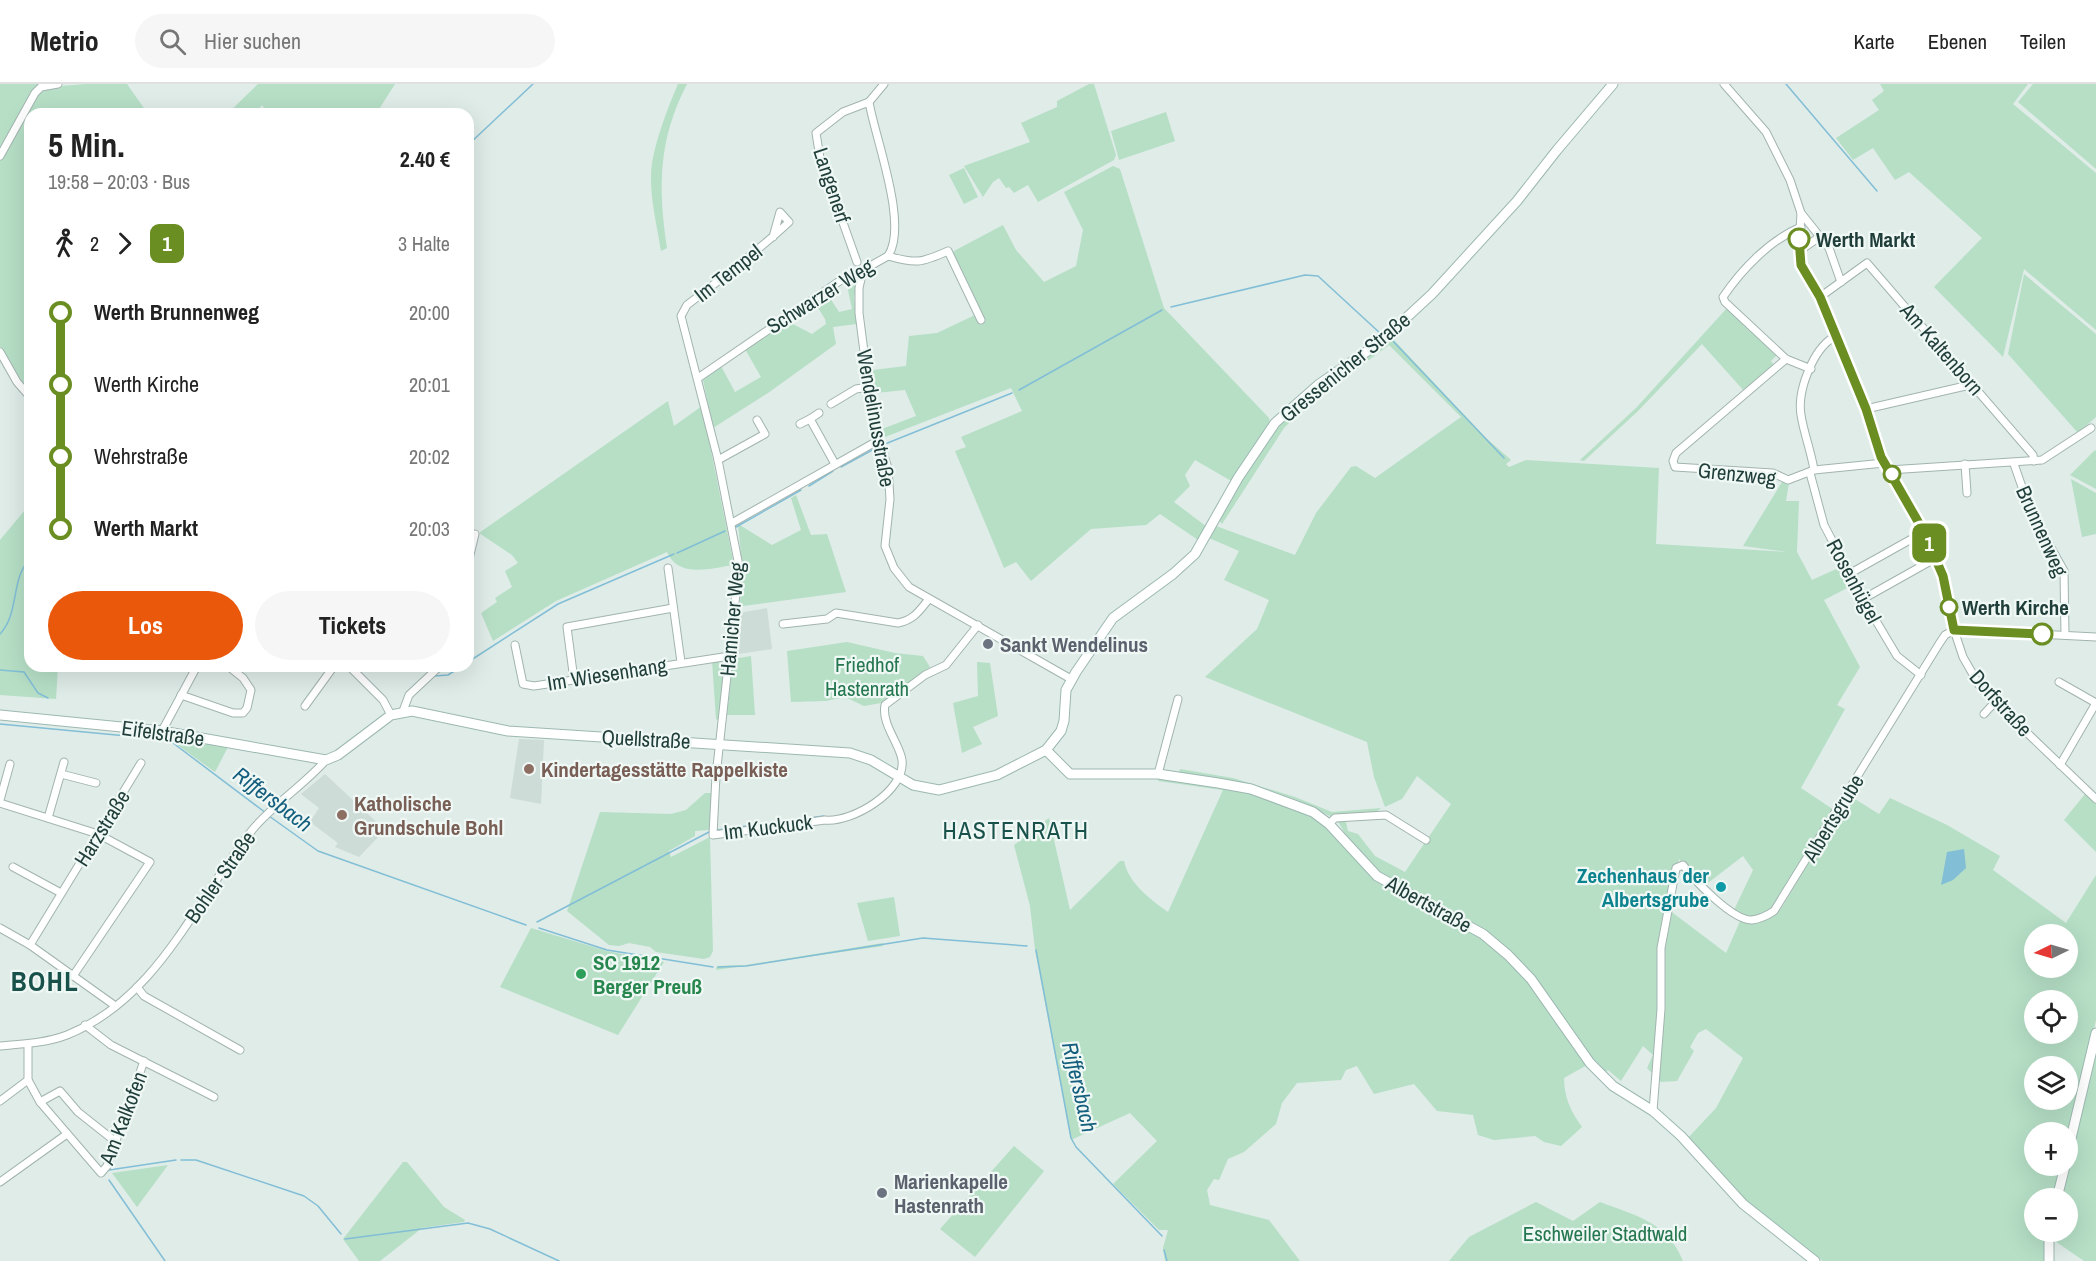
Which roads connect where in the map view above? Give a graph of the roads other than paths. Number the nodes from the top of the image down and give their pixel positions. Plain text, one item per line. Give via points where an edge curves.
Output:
1 (58, 84) edge
2 (884, 84) edge
3 (1613, 84) edge
4 (1724, 84) edge
5 (869, 102) junction
6 (27, 108) edge
7 (24, 113) edge
8 (0, 156) edge
9 (1801, 213) junction
10 (1801, 227) junction
11 (1821, 236) junction
12 (773, 237) dead end
13 (1799, 251) junction
14 (888, 256) junction
15 (857, 261) dead end
16 (862, 272) junction
17 (1841, 282) junction
18 (1820, 297) junction
19 (981, 320) dead end
20 (1834, 337) junction
21 (0, 352) edge
22 (1786, 359) junction
23 (1811, 369) junction
24 (698, 378) junction
25 (1974, 384) junction
26 (869, 387) junction
27 (24, 390) edge
28 (831, 404) dead end
29 (1866, 409) junction
30 (819, 413) dead end
31 (810, 419) junction
32 (758, 420) dead end
33 (800, 424) dead end
34 (2091, 428) dead end
35 (879, 440) junction
36 (718, 460) junction
37 (2034, 461) junction
38 (1884, 463) junction
39 (1965, 464) junction
40 (2014, 464) junction
41 (835, 465) junction
42 (1889, 470) junction
43 (1812, 471) junction
44 (1967, 493) dead end
45 (732, 523) junction
46 (1924, 532) junction
47 (1936, 558) junction
48 (668, 568) dead end
49 (1849, 574) junction
50 (928, 599) junction
51 (1863, 599) junction
52 (674, 608) junction
53 (783, 624) dead end
54 (978, 625) junction
55 (1954, 630) junction
56 (2065, 635) junction
57 (2096, 637) edge
58 (515, 645) dead end
59 (730, 656) junction
60 (681, 662) junction
61 (194, 672) edge
62 (236, 672) edge
63 (330, 672) edge
64 (355, 672) edge
65 (434, 672) edge
66 (1921, 675) junction
67 (1071, 679) junction
68 (574, 680) junction
69 (2059, 682) dead end
70 (2078, 682) dead end
71 (2074, 690) junction
72 (181, 695) junction
73 (1178, 699) dead end
74 (1995, 702) junction
75 (2096, 703) edge
76 (304, 706) dead end
77 (403, 711) junction
78 (391, 714) junction
79 (1984, 714) dead end
80 (0, 715) edge
81 (162, 731) junction
82 (720, 743) junction
83 (1046, 750) junction
84 (326, 760) junction
85 (64, 762) dead end
86 (141, 763) dead end
87 (10, 764) dead end
88 (2060, 765) junction
89 (61, 774) junction
90 (1158, 774) junction
91 (898, 776) junction
92 (96, 783) dead end
93 (2096, 799) edge
94 (0, 802) edge
95 (48, 818) junction
96 (1329, 824) junction
97 (98, 834) junction
98 (1426, 840) dead end
99 (13, 867) dead end
100 (62, 892) junction
101 (0, 928) edge
102 (30, 945) junction
103 (73, 976) junction
104 (137, 987) junction
105 (114, 1005) junction
106 (85, 1025) junction
107 (2096, 1033) edge
108 (27, 1044) junction
109 (0, 1046) edge
110 (240, 1050) dead end
111 (144, 1062) junction
112 (28, 1080) junction
113 (214, 1097) dead end
114 (0, 1101) edge
115 (39, 1102) junction
116 (1653, 1112) junction
117 (2075, 1122) edge
118 (67, 1134) junction
119 (116, 1142) junction
120 (0, 1182) edge
121 (2049, 1242) edge
122 (1815, 1261) edge
123 (2049, 1261) edge

1 - 6 street via 41,87
2 - 5 street
3 - 67 main road, Gressenicher Straße via 1517,201 1432,294 1379,343 1318,385 1275,423 1195,554 1113,618
4 - 9 street via 1766,132
5 - 14 street via 890,191 895,238
5 - 15 street, Langenerf via 843,112 816,134 820,158
7 - 8 street
9 - 10 street
9 - 11 street
10 - 13 street
10 - 22 street via 1768,246 1723,297
11 - 13 street
11 - 17 street
12 - 24 street, Im Tempel via 687,305 681,316
13 - 18 street, Dorfstraße via 1801,265
14 - 16 street, Schwarzer Weg
14 - 19 street, Schwarzer Weg via 913,263 948,251
16 - 24 street, Schwarzer Weg via 844,278
16 - 26 street, Wendelinusstraße via 859,313
17 - 18 street
17 - 25 street, Am Kaltenborn via 1867,263
18 - 20 street, Dorfstraße
20 - 23 street, Rosenhügel via 1821,347
20 - 29 street, Dorfstraße
21 - 27 street
22 - 23 street
22 - 43 street, Grenzweg via 1676,453 1673,464 1679,469 1773,473 1788,480
23 - 43 street, Rosenhügel via 1801,414 1812,451
24 - 36 street, Hamicher Weg
25 - 29 street
25 - 37 street, Am Kaltenborn
26 - 28 street via 856,389
26 - 35 street, Wendelinusstraße
29 - 38 street, Dorfstraße
30 - 31 street
31 - 33 street
31 - 41 street
32 - 36 street via 767,437
34 - 37 street via 2050,456
35 - 41 street
35 - 50 street, Wendelinusstraße via 888,468 890,499 885,546 900,579
36 - 45 street, Hamicher Weg
37 - 40 street
38 - 42 street, Dorfstraße
38 - 43 street, Grenzweg
39 - 40 street
39 - 42 street
39 - 44 street
40 - 56 street, Brunnenweg via 2030,510 2064,572
41 - 45 street
42 - 46 street, Dorfstraße
43 - 49 street, Rosenhügel via 1824,525
45 - 59 street, Hamicher Weg via 739,566
46 - 47 street, Dorfstraße
46 - 49 street
47 - 51 street
47 - 55 street, Dorfstraße
48 - 52 street
49 - 51 street, Rosenhügel
50 - 53 street via 918,614 898,623 836,614 827,620
50 - 54 street, Wendelinusstraße
51 - 66 street, Rosenhügel via 1897,656
52 - 60 street
52 - 68 street via 567,627
54 - 67 street, Wendelinusstraße
54 - 91 street via 946,665 925,675 885,705 885,718 902,760
55 - 56 street
55 - 66 street, Albertsgrube via 1945,635
55 - 74 street, Dorfstraße via 1971,672
56 - 57 street
58 - 68 street, Im Wiesenhang via 523,684
59 - 60 street, Im Wiesenhang
59 - 82 street, Hamicher Weg
60 - 68 street, Im Wiesenhang
61 - 72 street
62 - 72 street via 251,690 243,713
63 - 76 street
64 - 78 street
65 - 77 street via 409,695
66 - 116 street, Albertsgrube via 1774,911 1753,920 1745,919 1714,897 1683,865 1676,868 1661,948 1662,1009
67 - 83 main road, Gressenicher Straße via 1061,731
69 - 71 street
70 - 71 street
71 - 75 street
72 - 81 street
73 - 90 street
74 - 79 street
74 - 88 street, Dorfstraße
75 - 88 street
77 - 78 main road, Quellstraße
77 - 82 main road, Quellstraße via 451,717 508,731
78 - 84 main road, Bohler Straße
80 - 81 main road, Eifelstraße
81 - 84 main road, Eifelstraße
82 - 91 main road, Quellstraße via 850,753
82 - 91 street, Im Kuckuck via 713,835 836,821 871,805 892,787
83 - 90 main road, Albertstraße via 1070,774
83 - 91 main road, Quellstraße via 998,775 939,790 924,789
84 - 104 street, Bohler Straße via 268,813 226,865 164,959
85 - 89 street
86 - 97 street, Harzstraße
87 - 94 street
88 - 93 street, Dorfstraße
89 - 92 street
89 - 95 street
90 - 96 main road, Albertstraße via 1251,789 1294,803
94 - 95 street
95 - 97 street
96 - 98 street via 1335,818 1386,815
96 - 116 main road, Albertstraße via 1377,876 1483,934 1508,955 1531,979 1590,1063 1612,1086
97 - 100 street, Harzstraße
97 - 103 street via 150,862
99 - 100 street
100 - 102 street, Harzstraße
101 - 102 street
102 - 103 street
103 - 105 street
104 - 105 street, Bohler Straße
104 - 110 street via 144,996
105 - 106 street, Bohler Straße
106 - 108 street, Bohler Straße via 66,1035
106 - 111 street, Am Kalkofen via 111,1045
107 - 117 main road
108 - 109 street, Bohler Straße
108 - 112 street
111 - 113 street, Am Kalkofen
111 - 119 street, Am Kalkofen
112 - 114 street
112 - 115 street
115 - 118 street
115 - 119 street via 60,1091 78,1112
116 - 122 main road, Albertstraße via 1681,1136 1743,1204
118 - 119 street, Am Kalkofen via 101,1173
118 - 120 street
121 - 123 main road

